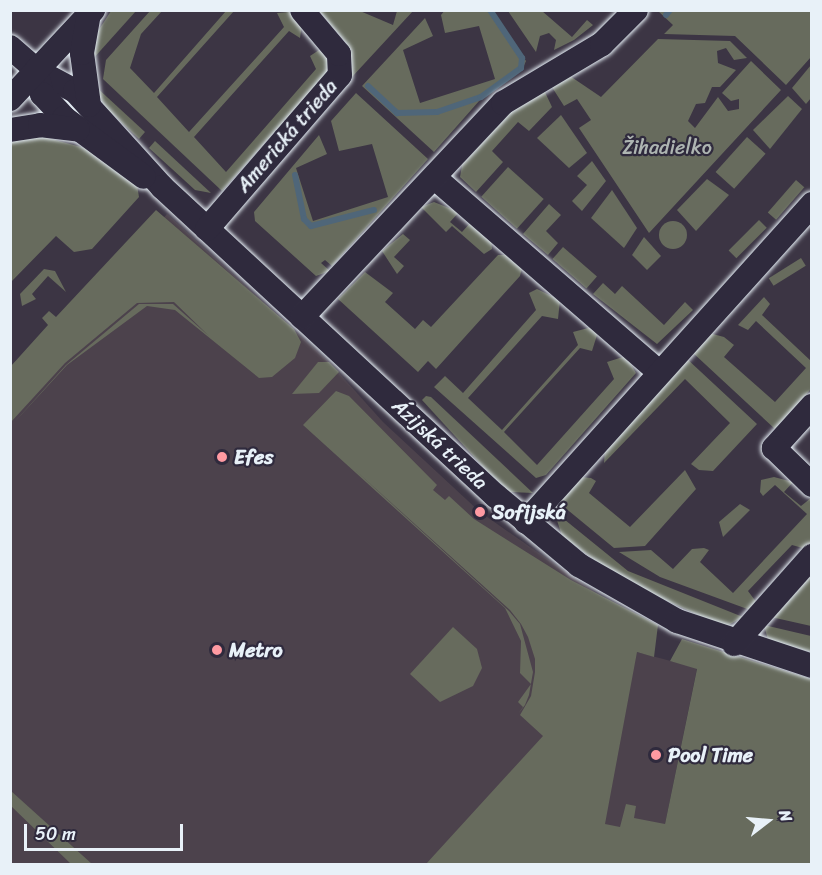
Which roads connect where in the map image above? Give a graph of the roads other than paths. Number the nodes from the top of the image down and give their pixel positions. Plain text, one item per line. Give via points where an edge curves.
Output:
1 (302, 10) edge
2 (636, 11) edge
3 (91, 12) edge
4 (10, 47) edge
5 (36, 70) junction
6 (10, 99) edge
7 (88, 105) junction
8 (10, 130) edge
9 (78, 130) junction
10 (435, 178) junction
11 (162, 187) junction
12 (812, 204) edge
13 (207, 229) junction
14 (302, 317) junction
15 (659, 372) junction
16 (812, 406) edge
17 (812, 485) edge
18 (526, 522) junction
19 (812, 556) edge
20 (734, 644) junction
21 (812, 666) edge

1 - 13 street, Americká trieda via 339,54 340,75
2 - 10 street via 602,44 503,103
3 - 5 street
3 - 7 street via 82,53
4 - 5 street, Ázijská trieda
5 - 6 street
5 - 7 street, Ázijská trieda
5 - 9 street, Ázijská trieda via 42,94
7 - 11 street, Ázijská trieda
8 - 9 street, Ázijská trieda via 58,125
9 - 11 street, Ázijská trieda
10 - 14 street
10 - 15 street
11 - 13 street, Ázijská trieda
12 - 15 street
13 - 14 street, Ázijská trieda
14 - 18 street, Ázijská trieda
15 - 18 street
16 - 17 street via 774,448
18 - 20 street, Ázijská trieda via 624,595
19 - 20 street
20 - 21 street, Ázijská trieda

